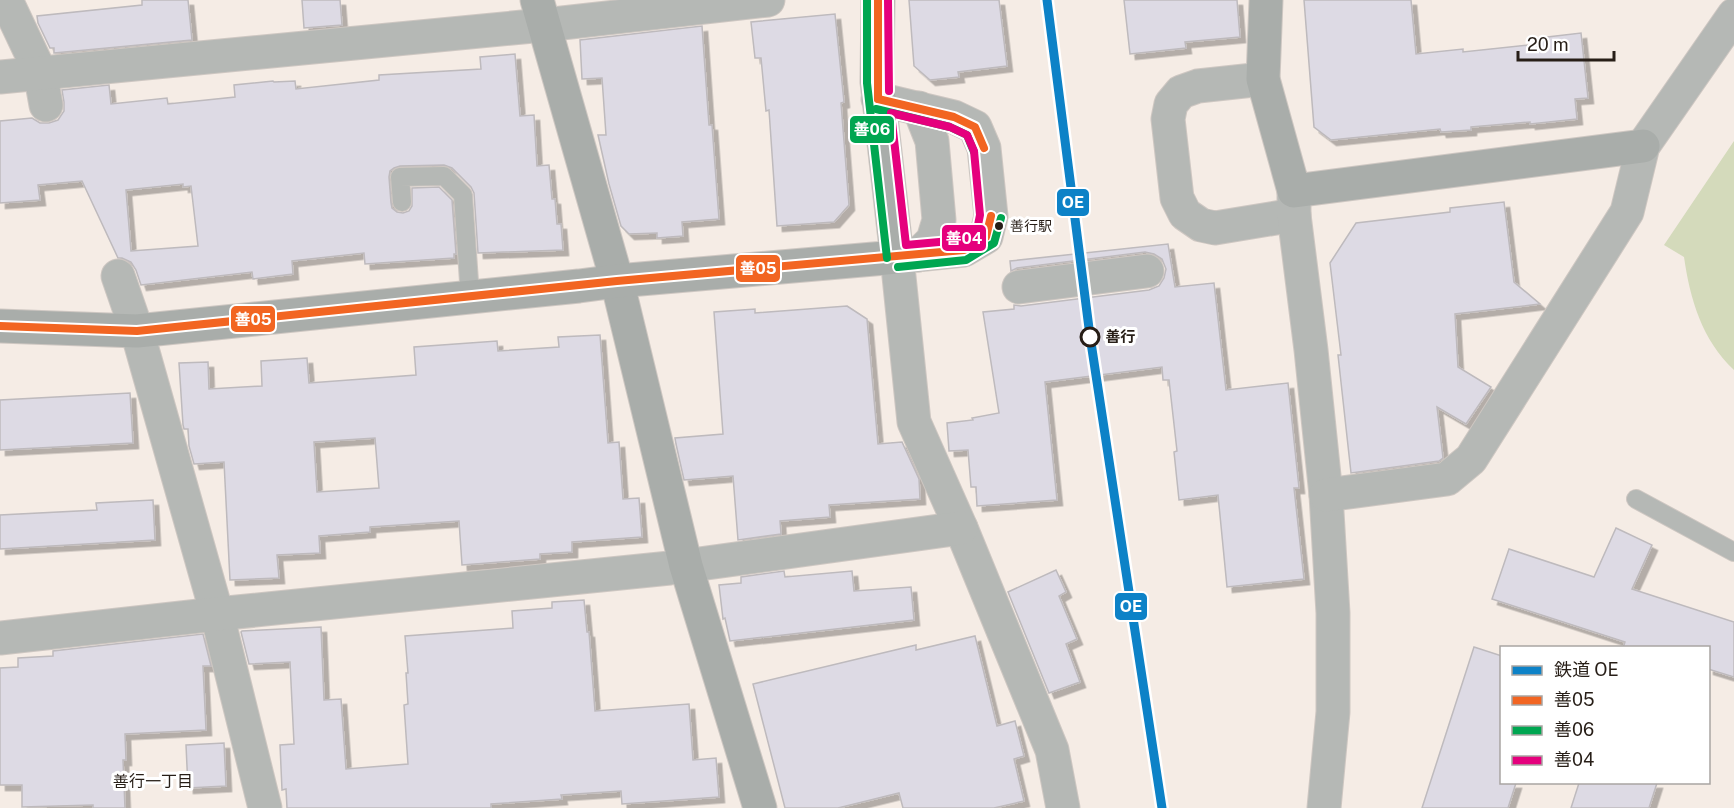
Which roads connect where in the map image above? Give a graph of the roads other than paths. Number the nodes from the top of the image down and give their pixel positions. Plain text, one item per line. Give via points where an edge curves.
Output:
1 (6, 0) edge
2 (768, 0) edge
3 (878, 0) edge
4 (1266, 0) edge
5 (541, 13) edge
6 (1734, 15) edge
7 (39, 72) junction
8 (0, 77) edge
9 (1263, 79) junction
10 (878, 99) junction
11 (46, 105) dead end
12 (919, 108) junction
13 (1643, 146) junction
14 (402, 202) dead end
15 (1294, 203) junction
16 (907, 256) junction
17 (1147, 272) dead end
18 (118, 276) dead end
19 (617, 281) junction
20 (1019, 287) dead end
21 (470, 296) junction
22 (0, 326) edge
23 (137, 331) junction
24 (1326, 495) junction
25 (1636, 499) dead end
26 (961, 528) junction
27 (1734, 552) edge
28 (686, 566) junction
29 (217, 614) junction
30 (0, 638) edge
31 (265, 808) edge
32 (760, 808) edge
33 (1064, 808) edge
34 (1324, 808) edge

1 - 7 street
2 - 5 street
3 - 10 street
4 - 9 street
5 - 7 street
5 - 19 street
6 - 13 street
7 - 8 street
7 - 11 street
9 - 15 street
9 - 15 street via 1198,86 1181,92 1171,104 1168,119 1177,198 1185,214 1201,225 1215,228
10 - 12 street
10 - 16 street via 890,189
12 - 16 street via 932,141 939,220 933,240
12 - 16 street via 975,127 984,148 991,216 987,237 964,250
13 - 15 street
13 - 24 street via 1627,212 1471,459 1447,479
14 - 21 lane via 400,177 444,176 463,195
15 - 24 street
16 - 19 street
16 - 26 street via 914,422
17 - 20 street
18 - 23 street
19 - 21 street
19 - 28 street
21 - 23 street
22 - 23 street
23 - 29 street
24 - 34 street via 1334,614 1333,712
25 - 27 lane
26 - 28 street
26 - 33 street via 1053,750
28 - 29 street
28 - 32 street
29 - 30 street
29 - 31 street

